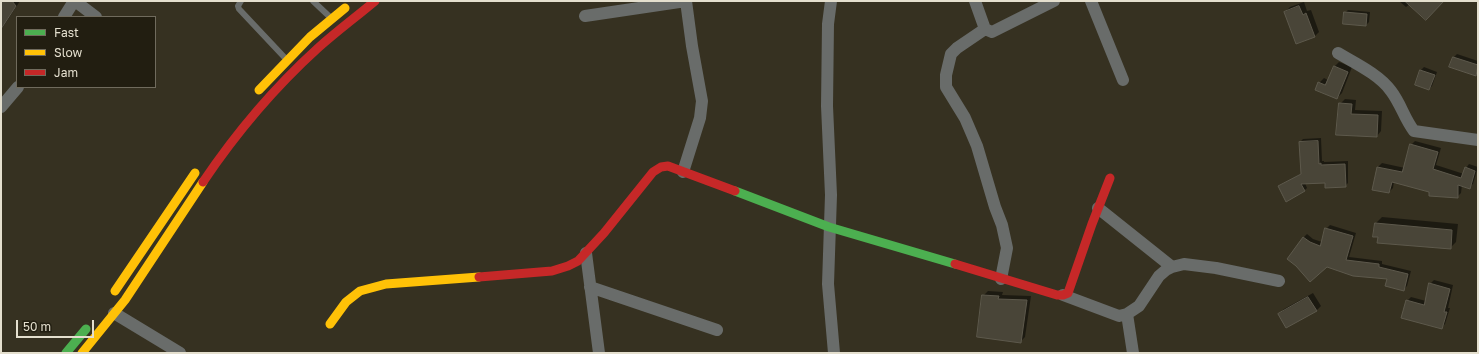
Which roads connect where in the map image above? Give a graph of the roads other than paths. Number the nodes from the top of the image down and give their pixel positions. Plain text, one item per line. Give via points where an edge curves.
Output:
1 (75, 1) edge
2 (241, 1) edge
3 (313, 1) edge
4 (375, 1) edge
5 (686, 1) edge
6 (831, 1) edge
7 (975, 1) edge
8 (1054, 1) edge
9 (1091, 1) edge
10 (352, 3) dead end
11 (65, 16) edge
12 (95, 16) edge
13 (585, 16) dead end
14 (332, 19) junction
15 (985, 29) junction
16 (1338, 53) dead end
17 (287, 60) junction
18 (1123, 80) dead end
19 (16, 88) edge
20 (6, 93) edge
21 (255, 95) dead end
22 (1, 108) edge
23 (1478, 140) edge
24 (198, 168) dead end
25 (683, 172) junction
26 (1110, 178) dead end
27 (1098, 208) junction
28 (829, 227) junction
29 (586, 252) junction
30 (1172, 267) junction
31 (1001, 279) junction
32 (1279, 281) dead end
33 (590, 287) junction
34 (1063, 295) junction
35 (110, 298) dead end
36 (114, 313) junction
37 (1127, 314) junction
38 (93, 320) dead end
39 (330, 324) dead end
40 (717, 330) dead end
41 (66, 353) edge
42 (82, 353) edge
43 (180, 353) edge
44 (599, 353) edge
45 (834, 353) edge
46 (1133, 353) edge

1 - 11 street
1 - 12 street
2 - 17 lane via 239,9
3 - 14 lane
4 - 36 street via 318,48 277,89 238,134
5 - 13 street
5 - 25 street via 702,101 700,118
6 - 28 street via 828,24 827,106 831,195
7 - 15 street
8 - 15 street via 992,32
9 - 18 street
10 - 14 street
14 - 17 street
15 - 31 street via 951,54 946,87 966,118 1002,225 1007,248
16 - 23 street via 1383,81 1391,90 1414,131
17 - 21 street
19 - 20 street
20 - 22 street
24 - 35 street
25 - 28 street
25 - 29 street via 668,166 653,172
26 - 27 street
27 - 30 street
27 - 34 street via 1068,292
28 - 31 street
28 - 45 street via 828,284
29 - 33 street
29 - 39 street via 578,261 552,271 386,284 360,291 346,302
30 - 32 street via 1184,264 1216,268
30 - 37 street via 1159,276 1139,306
31 - 34 street
33 - 40 street
33 - 44 street
34 - 37 street via 1119,316
36 - 42 street
36 - 43 street
37 - 46 street
38 - 41 street

